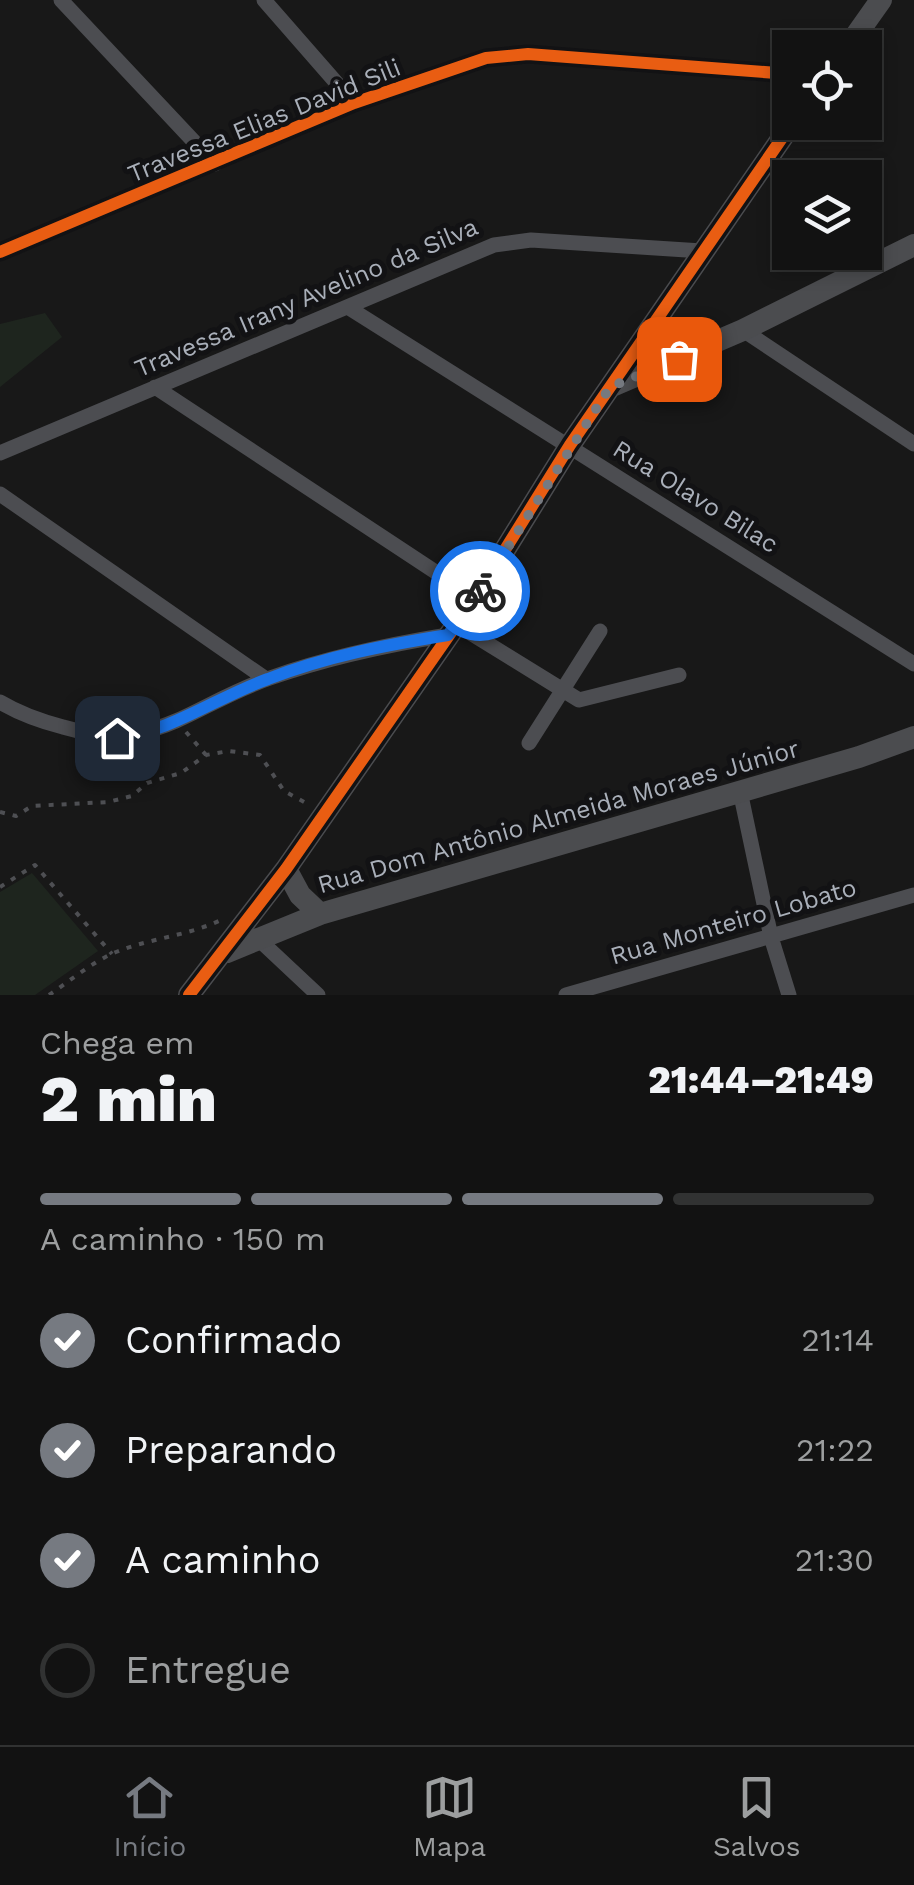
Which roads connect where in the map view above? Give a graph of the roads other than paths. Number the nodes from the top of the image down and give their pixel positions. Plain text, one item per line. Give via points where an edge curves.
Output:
1 (61, 0) edge
2 (264, 0) edge
3 (881, 0) edge
4 (860, 30) edge
5 (772, 73) edge
6 (354, 103) junction
7 (780, 140) edge
8 (215, 164) junction
9 (913, 247) edge
10 (702, 251) junction
11 (0, 252) edge
12 (349, 308) junction
13 (743, 330) junction
14 (155, 387) junction
15 (610, 387) junction
16 (914, 444) edge
17 (570, 445) junction
18 (0, 453) edge
19 (0, 494) edge
20 (475, 598) junction
21 (452, 629) junction
22 (600, 631) dead end
23 (914, 664) edge
24 (679, 674) dead end
25 (266, 679) junction
26 (560, 691) junction
27 (0, 702) edge
28 (529, 743) dead end
29 (912, 743) edge
30 (740, 791) junction
31 (286, 870) junction
32 (914, 895) edge
33 (320, 914) junction
34 (250, 931) junction
35 (771, 937) junction
36 (188, 995) edge
37 (318, 995) edge
38 (566, 995) edge
39 (789, 995) edge

1 - 8 street
2 - 6 street
3 - 4 main road
5 - 6 street, Travessa Elias David Sili via 513,54
6 - 8 street, Travessa Elias David Sili
7 - 10 main road
8 - 11 street, Travessa Elias David Sili
9 - 13 main road
10 - 12 street, Travessa Irany Avelino da Silva via 512,240
10 - 15 main road
12 - 14 street, Travessa Irany Avelino da Silva
12 - 17 street, Rua Olavo Bilac
13 - 15 main road
13 - 16 street
14 - 18 street, Travessa Irany Avelino da Silva
14 - 20 street
15 - 17 main road
17 - 20 main road
17 - 23 street, Rua Olavo Bilac
19 - 25 street
20 - 21 main road
21 - 25 street via 354,650
21 - 26 street
21 - 31 main road
22 - 26 street
24 - 26 street via 590,700
25 - 27 street via 143,735 117,738 33,718
26 - 28 street
29 - 30 main road, Rua Dom Antônio Almeida Moraes Júnior
30 - 33 main road, Rua Dom Antônio Almeida Moraes Júnior
30 - 35 street
31 - 33 main road
31 - 34 main road
32 - 35 street, Rua Monteiro Lobato
33 - 34 main road, Rua Dom Antônio Almeida Moraes Júnior
34 - 36 main road, Rua Dom Antônio Almeida Moraes Júnior via 219,955
34 - 37 street
35 - 38 street, Rua Monteiro Lobato
35 - 39 street

